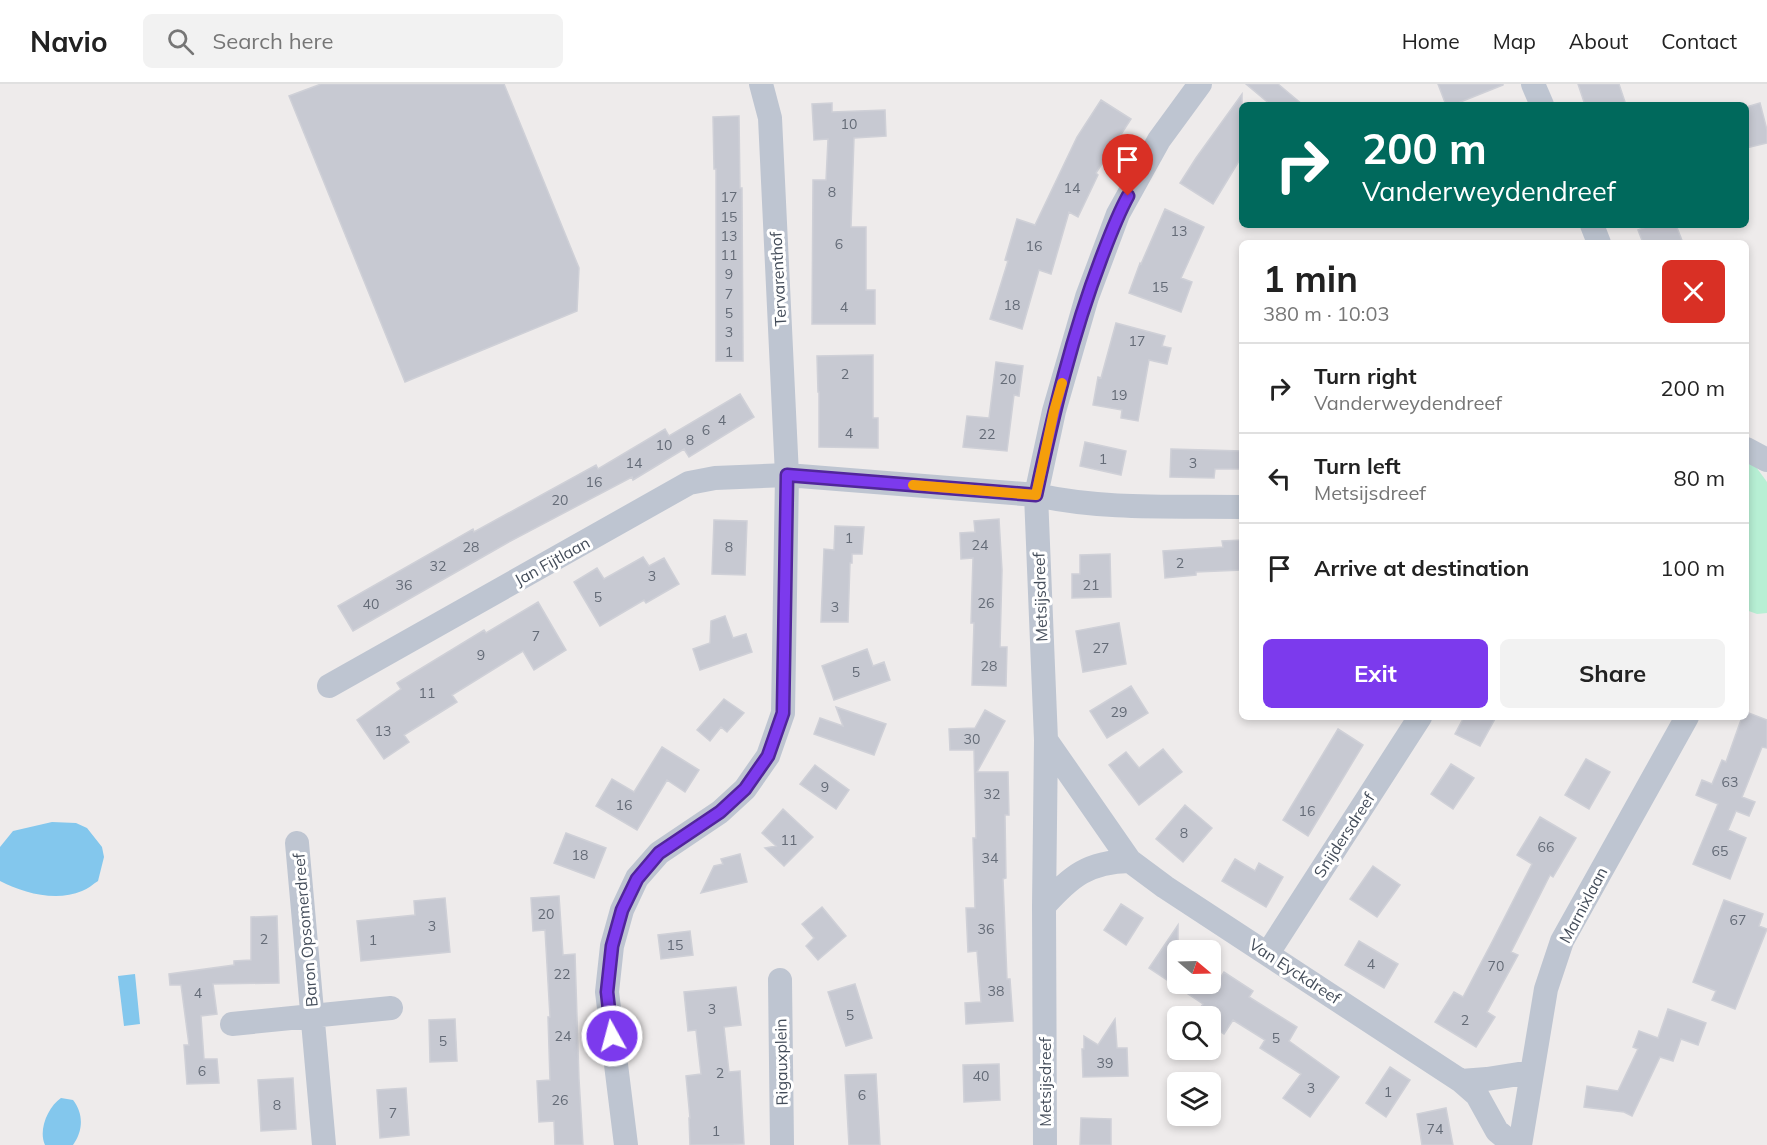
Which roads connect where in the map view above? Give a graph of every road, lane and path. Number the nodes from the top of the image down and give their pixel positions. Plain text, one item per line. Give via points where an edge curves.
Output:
1 (761, 84) edge
2 (1200, 84) edge
3 (1533, 84) edge
4 (1541, 102) edge
5 (1749, 451) edge
6 (1767, 460) edge
7 (787, 475) junction
8 (1036, 495) junction
9 (1239, 507) edge
10 (329, 686) dead end
11 (1418, 720) edge
12 (1685, 720) edge
13 (1046, 740) junction
14 (297, 843) dead end
15 (1130, 861) junction
16 (1044, 906) junction
17 (1268, 953) junction
18 (780, 980) dead end
19 (391, 1008) dead end
20 (312, 1016) junction
21 (232, 1024) dead end
22 (1532, 1072) junction
23 (1461, 1080) junction
24 (324, 1145) edge
25 (626, 1145) edge
26 (782, 1145) edge
27 (1045, 1145) edge
28 (1514, 1145) edge
29 (1520, 1145) edge

1 - 7 street, Tervarenthof via 770,118
2 - 8 street, Metsijsdreef via 1159,140 1118,214 1087,297 1054,411
3 - 4 street
5 - 6 street
7 - 8 street, Jan Fijtlaan
7 - 10 street, Jan Fijtlaan via 690,483
7 - 25 street, Tervarenthof via 783,713 768,756 745,789 720,812 659,853 637,879 622,910 612,946 607,992
8 - 9 street via 1095,504
8 - 13 street, Metsijsdreef
11 - 17 street, Snijdersdreef
12 - 22 street, Marnixlaan via 1562,941 1546,988
13 - 15 street, Van Eyckdreef
13 - 16 street, Metsijsdreef
14 - 20 street, Baron Opsomerdreef
15 - 16 street via 1088,868 1063,885
15 - 17 street, Van Eyckdreef
16 - 27 street, Metsijsdreef
17 - 23 street, Van Eyckdreef
18 - 26 street, Rigauxplein
19 - 20 street, Baron Opsomerdreef
20 - 21 street, Baron Opsomerdreef
20 - 24 street, Baron Opsomerdreef
22 - 23 street
22 - 29 street, Marnixlaan
23 - 28 street, Van Eyckdreef via 1476,1095 1497,1131

